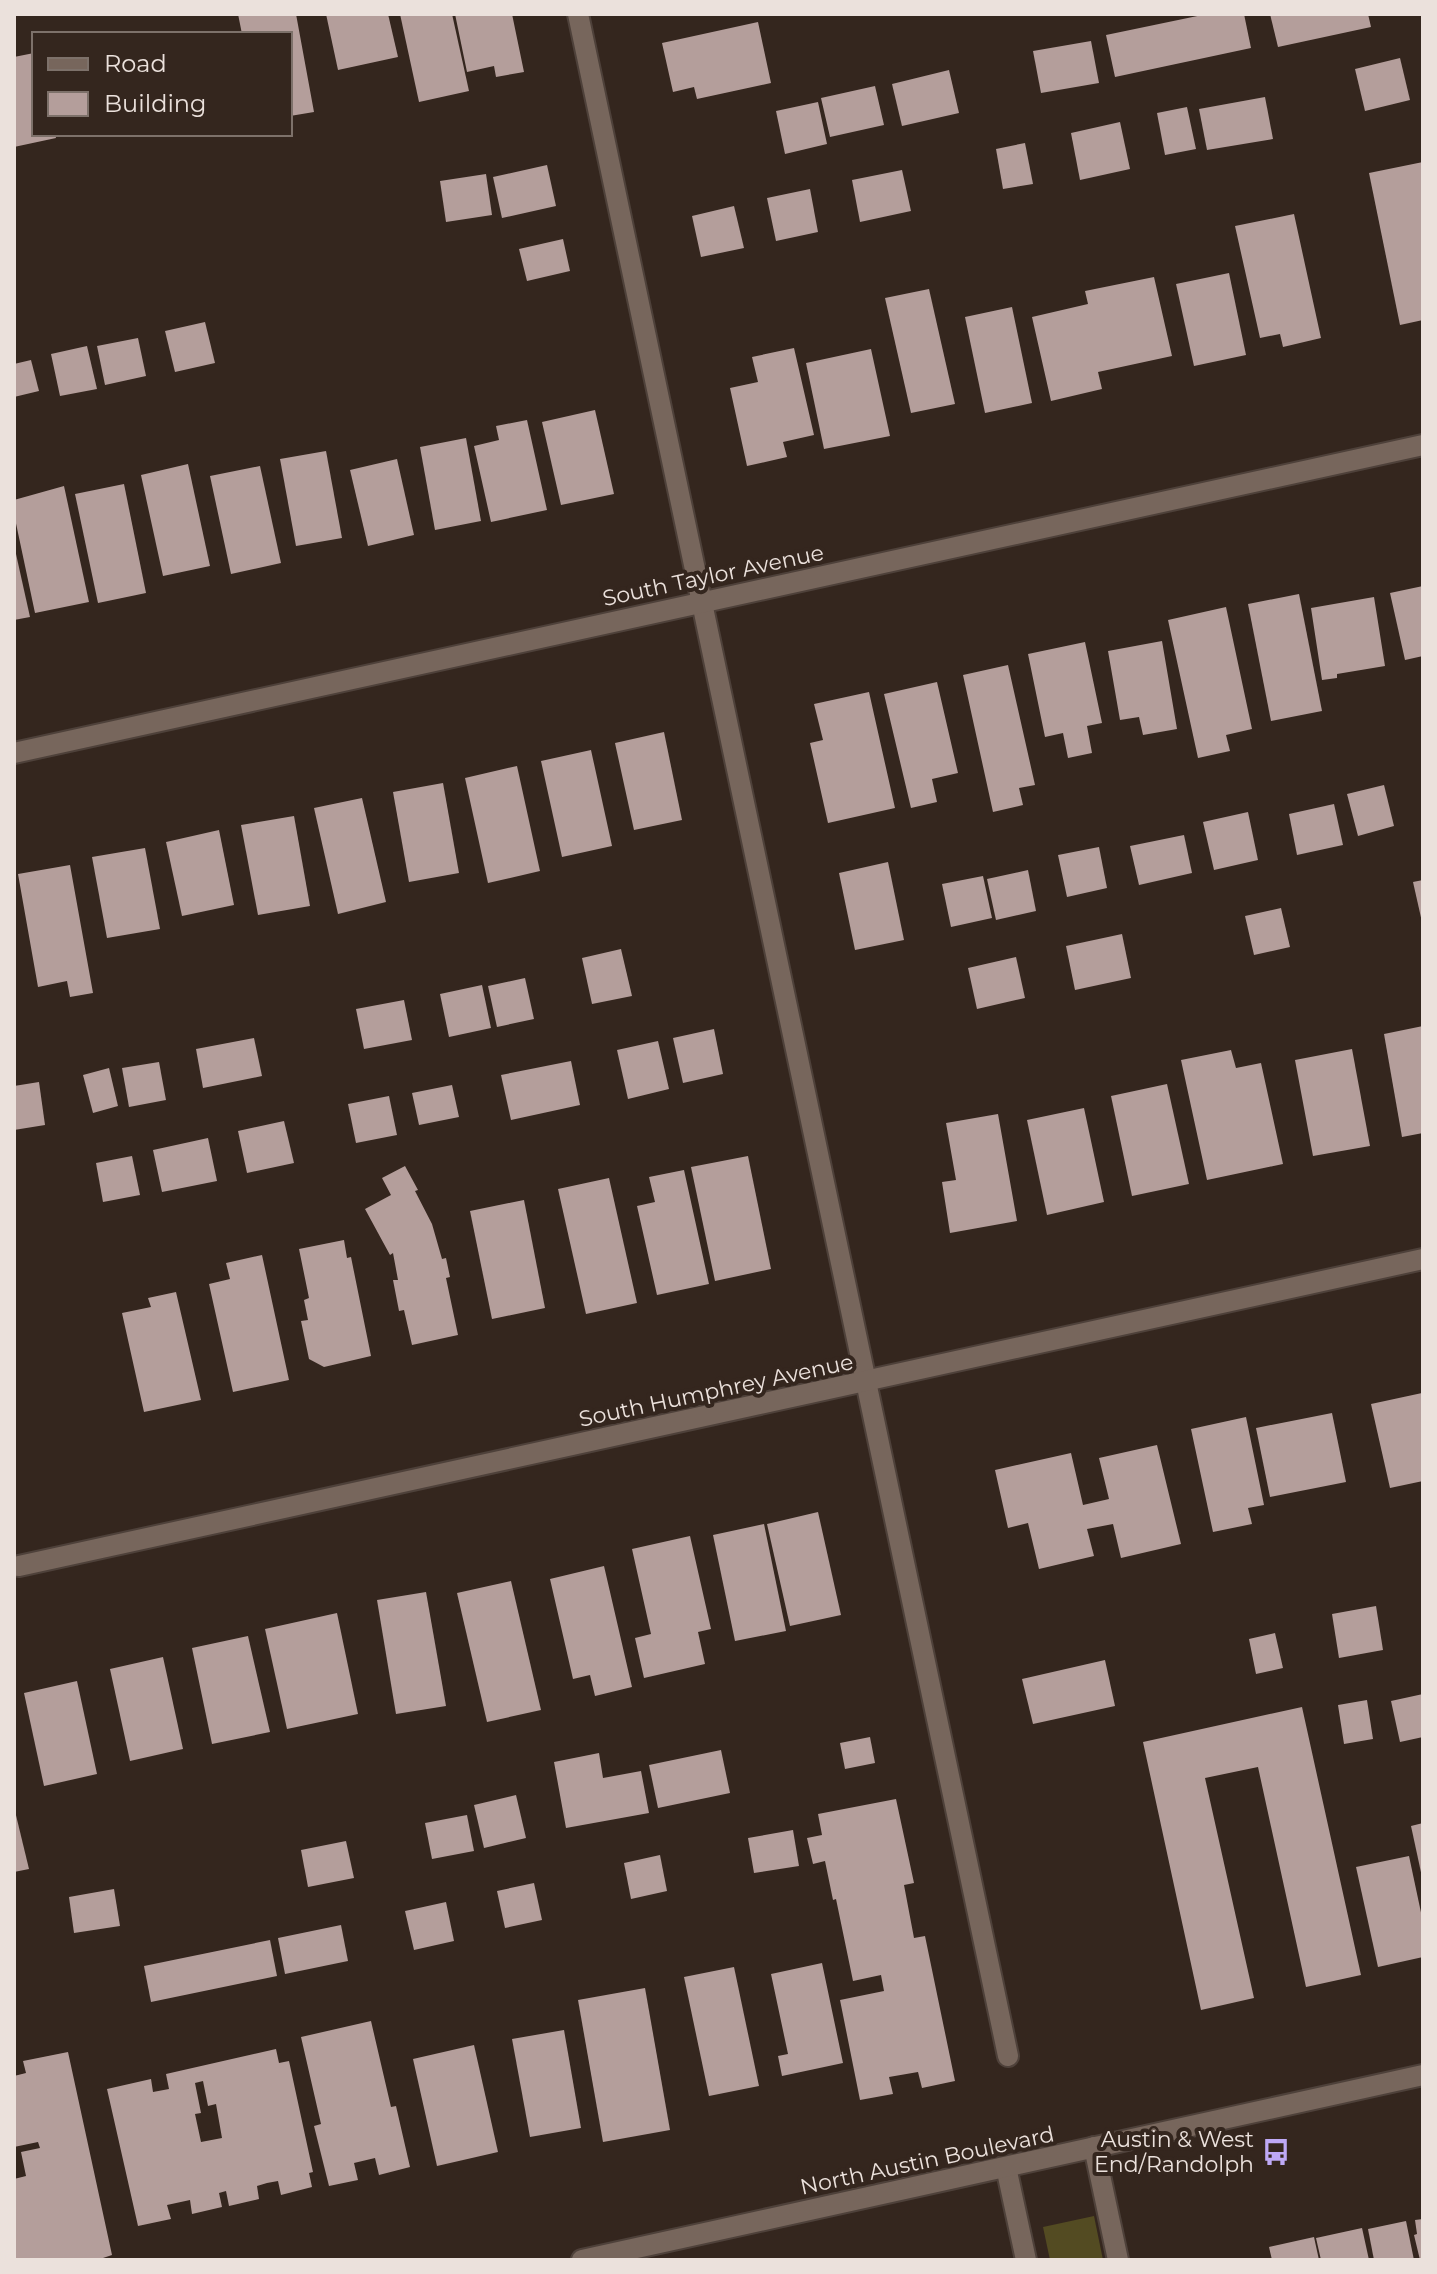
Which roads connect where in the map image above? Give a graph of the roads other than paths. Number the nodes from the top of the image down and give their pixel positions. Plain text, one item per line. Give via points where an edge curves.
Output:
1 (578, 14) edge
2 (1423, 445) edge
3 (701, 602) junction
4 (14, 753) edge
5 (1423, 1259) edge
6 (865, 1382) junction
7 (19, 1566) dead end
8 (1008, 2056) dead end
9 (1423, 2075) edge
10 (1094, 2147) junction
11 (1006, 2167) junction
12 (582, 2260) edge
13 (1026, 2260) edge
14 (1118, 2260) edge

1 - 3 street
2 - 3 street, South Taylor Avenue
3 - 4 street, South Taylor Avenue
3 - 6 street
5 - 6 street, South Humphrey Avenue
6 - 7 street, South Humphrey Avenue
6 - 8 street
9 - 10 street, North Austin Boulevard
10 - 11 street, North Austin Boulevard
10 - 14 street
11 - 12 street, North Austin Boulevard
11 - 13 street

